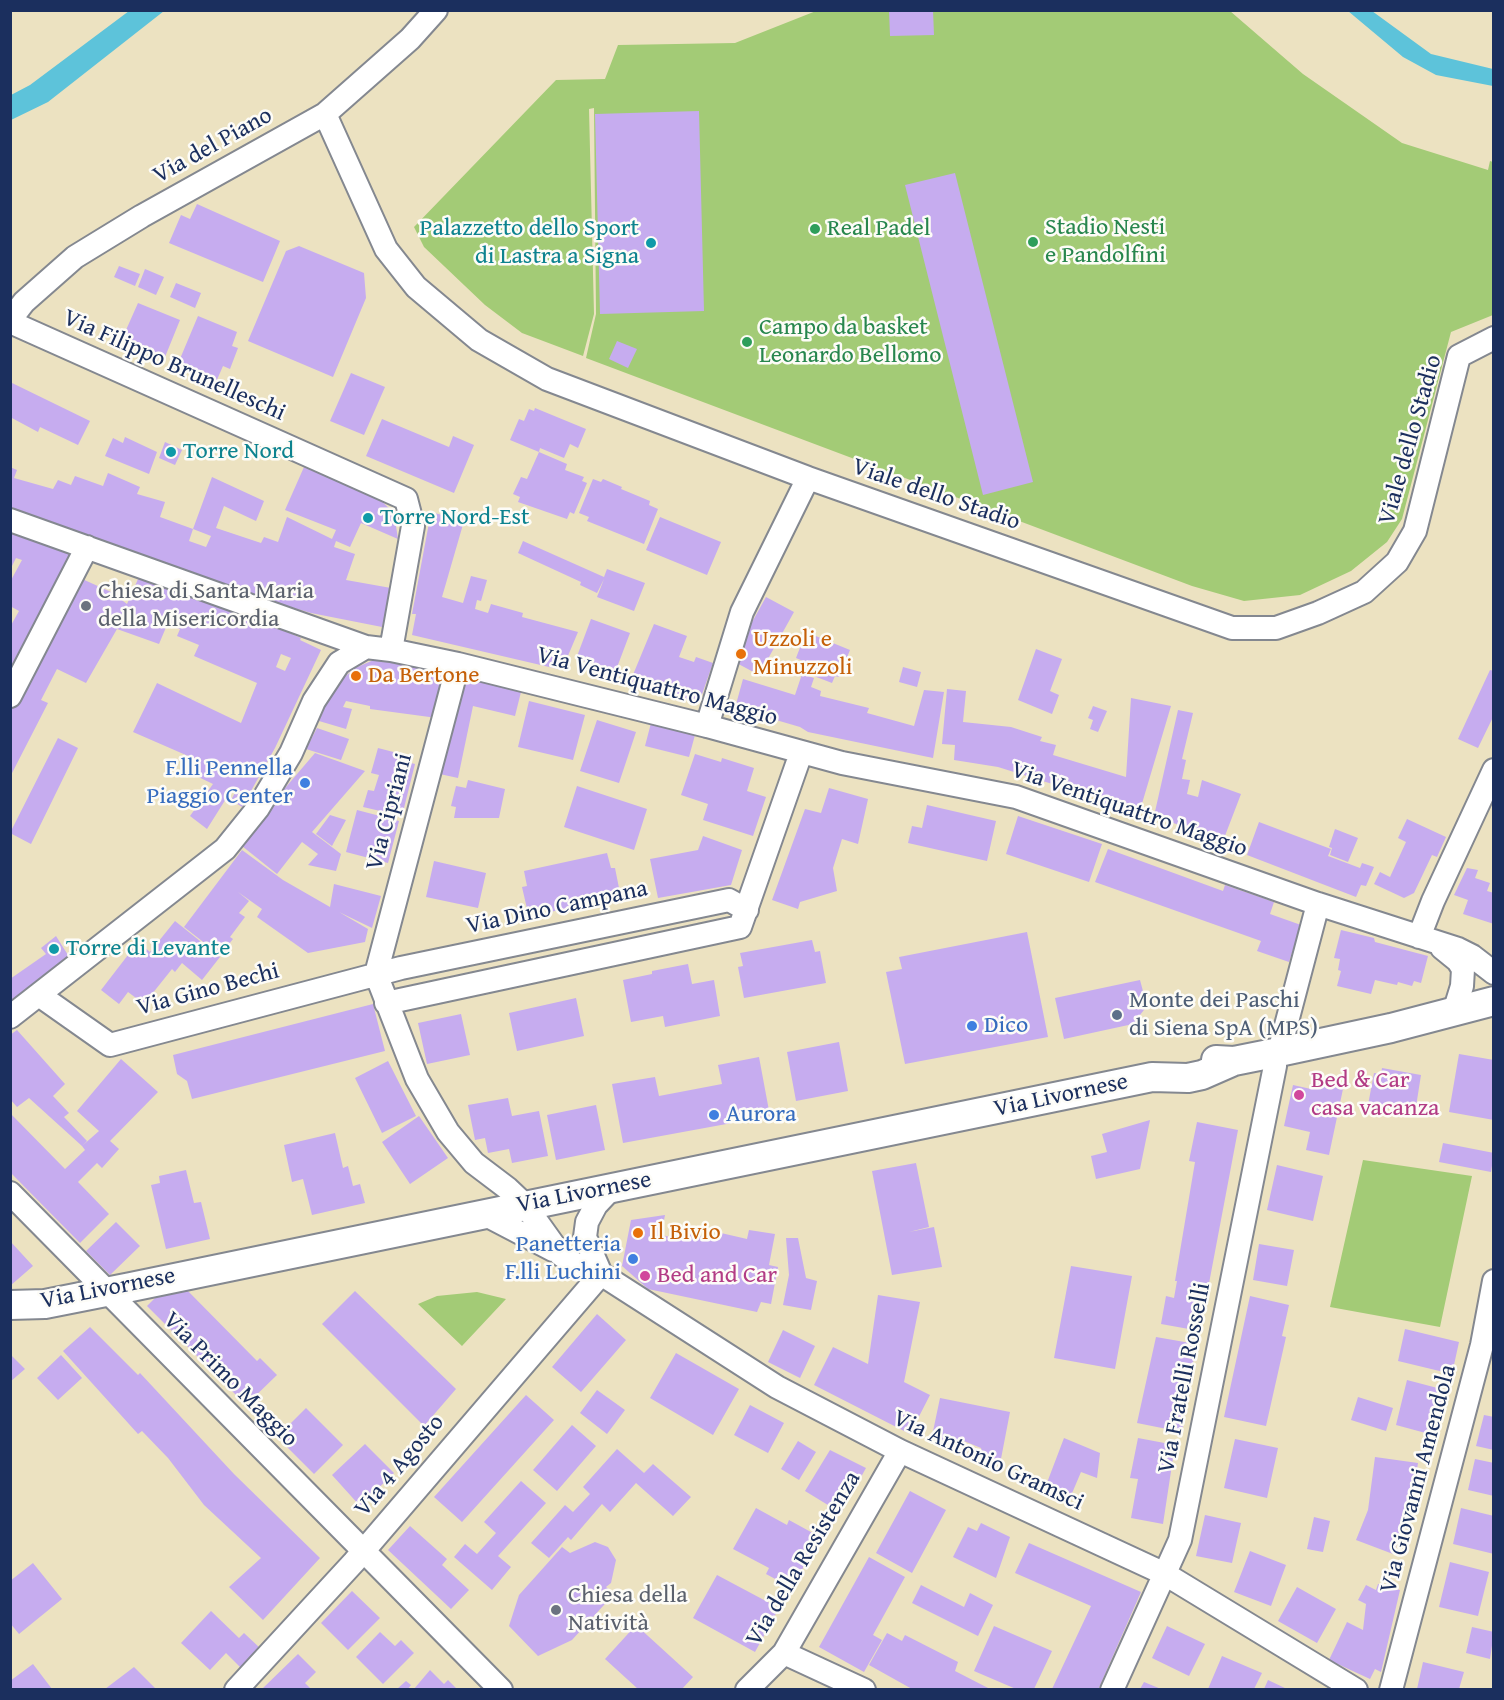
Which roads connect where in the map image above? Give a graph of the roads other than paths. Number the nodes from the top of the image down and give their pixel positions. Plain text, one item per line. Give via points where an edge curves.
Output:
1 (436, 10) edge
2 (325, 114) junction
3 (10, 321) edge
4 (1494, 338) edge
5 (808, 478) junction
6 (10, 520) edge
7 (87, 547) junction
8 (366, 647) junction
9 (391, 650) junction
10 (458, 664) junction
11 (10, 696) edge
12 (706, 726) junction
13 (801, 753) junction
14 (1494, 770) edge
15 (1318, 904) junction
16 (744, 918) junction
17 (1425, 939) junction
18 (1462, 969) junction
19 (1494, 973) edge
20 (376, 974) junction
21 (39, 995) junction
22 (386, 1002) junction
23 (1491, 1008) edge
24 (1454, 1012) junction
25 (10, 1017) edge
26 (1391, 1028) junction
27 (1277, 1059) junction
28 (612, 1188) junction
29 (10, 1193) edge
30 (525, 1205) junction
31 (484, 1214) junction
32 (560, 1254) junction
33 (601, 1274) junction
34 (1494, 1281) edge
35 (106, 1292) junction
36 (10, 1305) edge
37 (1488, 1347) edge
38 (900, 1451) junction
39 (363, 1552) junction
40 (1166, 1574) junction
41 (784, 1653) junction
42 (236, 1689) edge
43 (501, 1689) edge
44 (747, 1689) edge
45 (864, 1689) edge
46 (1112, 1689) edge
47 (1356, 1689) edge
48 (1391, 1689) edge

1 - 2 street, Via del Piano via 411,39
2 - 3 street, Via del Piano via 75,257 24,302
2 - 5 street, Viale dello Stadio via 386,249 416,287 479,340 548,379
3 - 9 street, Via Filippo Brunelleschi via 406,499 413,526
4 - 5 street, Viale dello Stadio via 1459,356 1415,531 1397,562 1364,592 1276,628 1232,628
5 - 12 street via 742,612
6 - 7 street, Via Ventiquattro Maggio
7 - 8 street, Via Ventiquattro Maggio
7 - 11 street
8 - 9 street, Via Ventiquattro Maggio
8 - 21 street via 339,663 258,808 225,849
9 - 10 street, Via Ventiquattro Maggio
10 - 12 street, Via Ventiquattro Maggio
10 - 20 street, Via Cipriani
12 - 13 street, Via Ventiquattro Maggio
13 - 15 street, Via Ventiquattro Maggio via 1016,797
13 - 16 street
14 - 17 street via 1433,901
15 - 17 street, Via Ventiquattro Maggio
15 - 27 street, Via Fratelli Rosselli
16 - 20 street, Via Dino Campana via 729,900
16 - 22 street
17 - 18 street, Via Ventiquattro Maggio via 1458,961
17 - 19 street, Via Ventiquattro Maggio via 1472,956
18 - 23 street, Via Ventiquattro Maggio
18 - 24 street via 1462,986
20 - 21 street, Via Gino Bechi via 110,1045
20 - 22 street
21 - 25 street
22 - 30 street, Via Antonio Gramsci via 417,1079 448,1132 474,1163
23 - 24 main road, Via Livornese
23 - 26 main road, Via Livornese
24 - 26 main road, Via Livornese
26 - 27 main road, Via Livornese
27 - 28 main road, Via Livornese via 1234,1061 1202,1076 1158,1076
27 - 40 street, Via Fratelli Rosselli via 1180,1540
28 - 30 main road, Via Livornese
28 - 33 street via 596,1205 585,1237
29 - 35 street, Via Primo Maggio
30 - 31 main road, Via Livornese
30 - 32 street, Via Antonio Gramsci
31 - 32 street, Via Antonio Gramsci
31 - 35 main road, Via Livornese
32 - 33 street, Via Antonio Gramsci
33 - 38 street, Via Antonio Gramsci via 777,1387
33 - 39 street, Via 4 Agosto
34 - 37 street, Via Giovanni Amendola
35 - 36 main road, Via Livornese via 45,1304
35 - 39 street, Via Primo Maggio
37 - 48 street, Via Giovanni Amendola
38 - 40 street, Via Antonio Gramsci
38 - 41 street, Via della Resistenza
39 - 42 street, Via 4 Agosto
39 - 43 street, Via Primo Maggio
40 - 46 street, Via Fratelli Rosselli
40 - 47 street, Via Antonio Gramsci
41 - 44 street, Via della Resistenza
41 - 45 street

